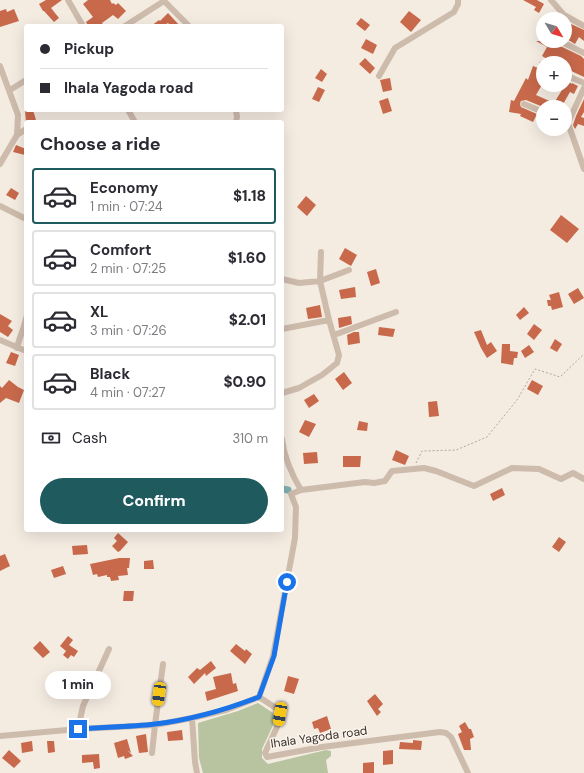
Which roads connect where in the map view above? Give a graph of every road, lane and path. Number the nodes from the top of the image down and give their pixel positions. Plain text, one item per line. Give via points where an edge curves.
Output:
1 (68, 0) edge
2 (458, 0) edge
3 (551, 0) edge
4 (163, 1) edge
5 (82, 24) edge
6 (128, 24) edge
7 (187, 24) edge
8 (584, 26) edge
9 (572, 47) edge
10 (584, 53) edge
11 (0, 66) edge
12 (379, 76) dead end
13 (572, 78) edge
14 (24, 81) edge
15 (0, 84) edge
16 (584, 84) edge
17 (8, 87) junction
18 (584, 88) edge
19 (524, 104) dead end
20 (536, 109) edge
21 (572, 112) edge
22 (24, 130) edge
23 (17, 135) junction
24 (572, 136) edge
25 (0, 164) edge
26 (584, 169) edge
27 (0, 206) edge
28 (24, 218) edge
29 (321, 252) dead end
30 (349, 270) dead end
31 (284, 279) edge
32 (320, 281) junction
33 (396, 312) dead end
34 (329, 320) junction
35 (24, 329) edge
36 (284, 329) edge
37 (334, 335) junction
38 (0, 340) edge
39 (17, 348) junction
40 (24, 350) edge
41 (584, 354) edge
42 (284, 392) edge
43 (284, 449) edge
44 (413, 469) junction
45 (584, 479) edge
46 (301, 490) junction
47 (109, 649) dead end
48 (163, 664) dead end
49 (259, 697) junction
50 (192, 718) junction
51 (154, 724) junction
52 (78, 729) junction
53 (0, 736) edge
54 (152, 753) dead end
55 (197, 773) edge
56 (468, 773) edge

1 - 5 street
2 - 12 street via 454,12 395,48
3 - 8 street via 564,15
4 - 6 street
4 - 7 street
9 - 10 street
11 - 17 street
13 - 16 street
14 - 17 street
15 - 17 street
17 - 23 street via 18,115
18 - 21 street
19 - 20 street
22 - 23 street
23 - 25 street
24 - 26 street
27 - 28 street
29 - 32 street
30 - 32 street
31 - 32 street via 299,283
32 - 34 street
33 - 37 street
34 - 36 street
34 - 37 street
35 - 39 street
37 - 42 street via 339,355 338,363 305,385
38 - 39 street
39 - 40 street
41 - 44 path via 560,377 535,369 516,400 487,437 456,450 422,451
43 - 46 street
44 - 45 street via 436,471 474,486 512,468 539,469 561,479 573,473
44 - 46 street via 392,471 385,481
46 - 49 street via 291,494 296,507 295,538 274,656
47 - 52 street via 83,706
48 - 51 street
49 - 50 street via 226,710
49 - 56 street, Ihala Yagoda road via 276,708 280,714 277,728 265,753 267,757 322,747 440,732 451,737
50 - 51 street
50 - 55 street
51 - 52 street
51 - 54 street
52 - 53 street

